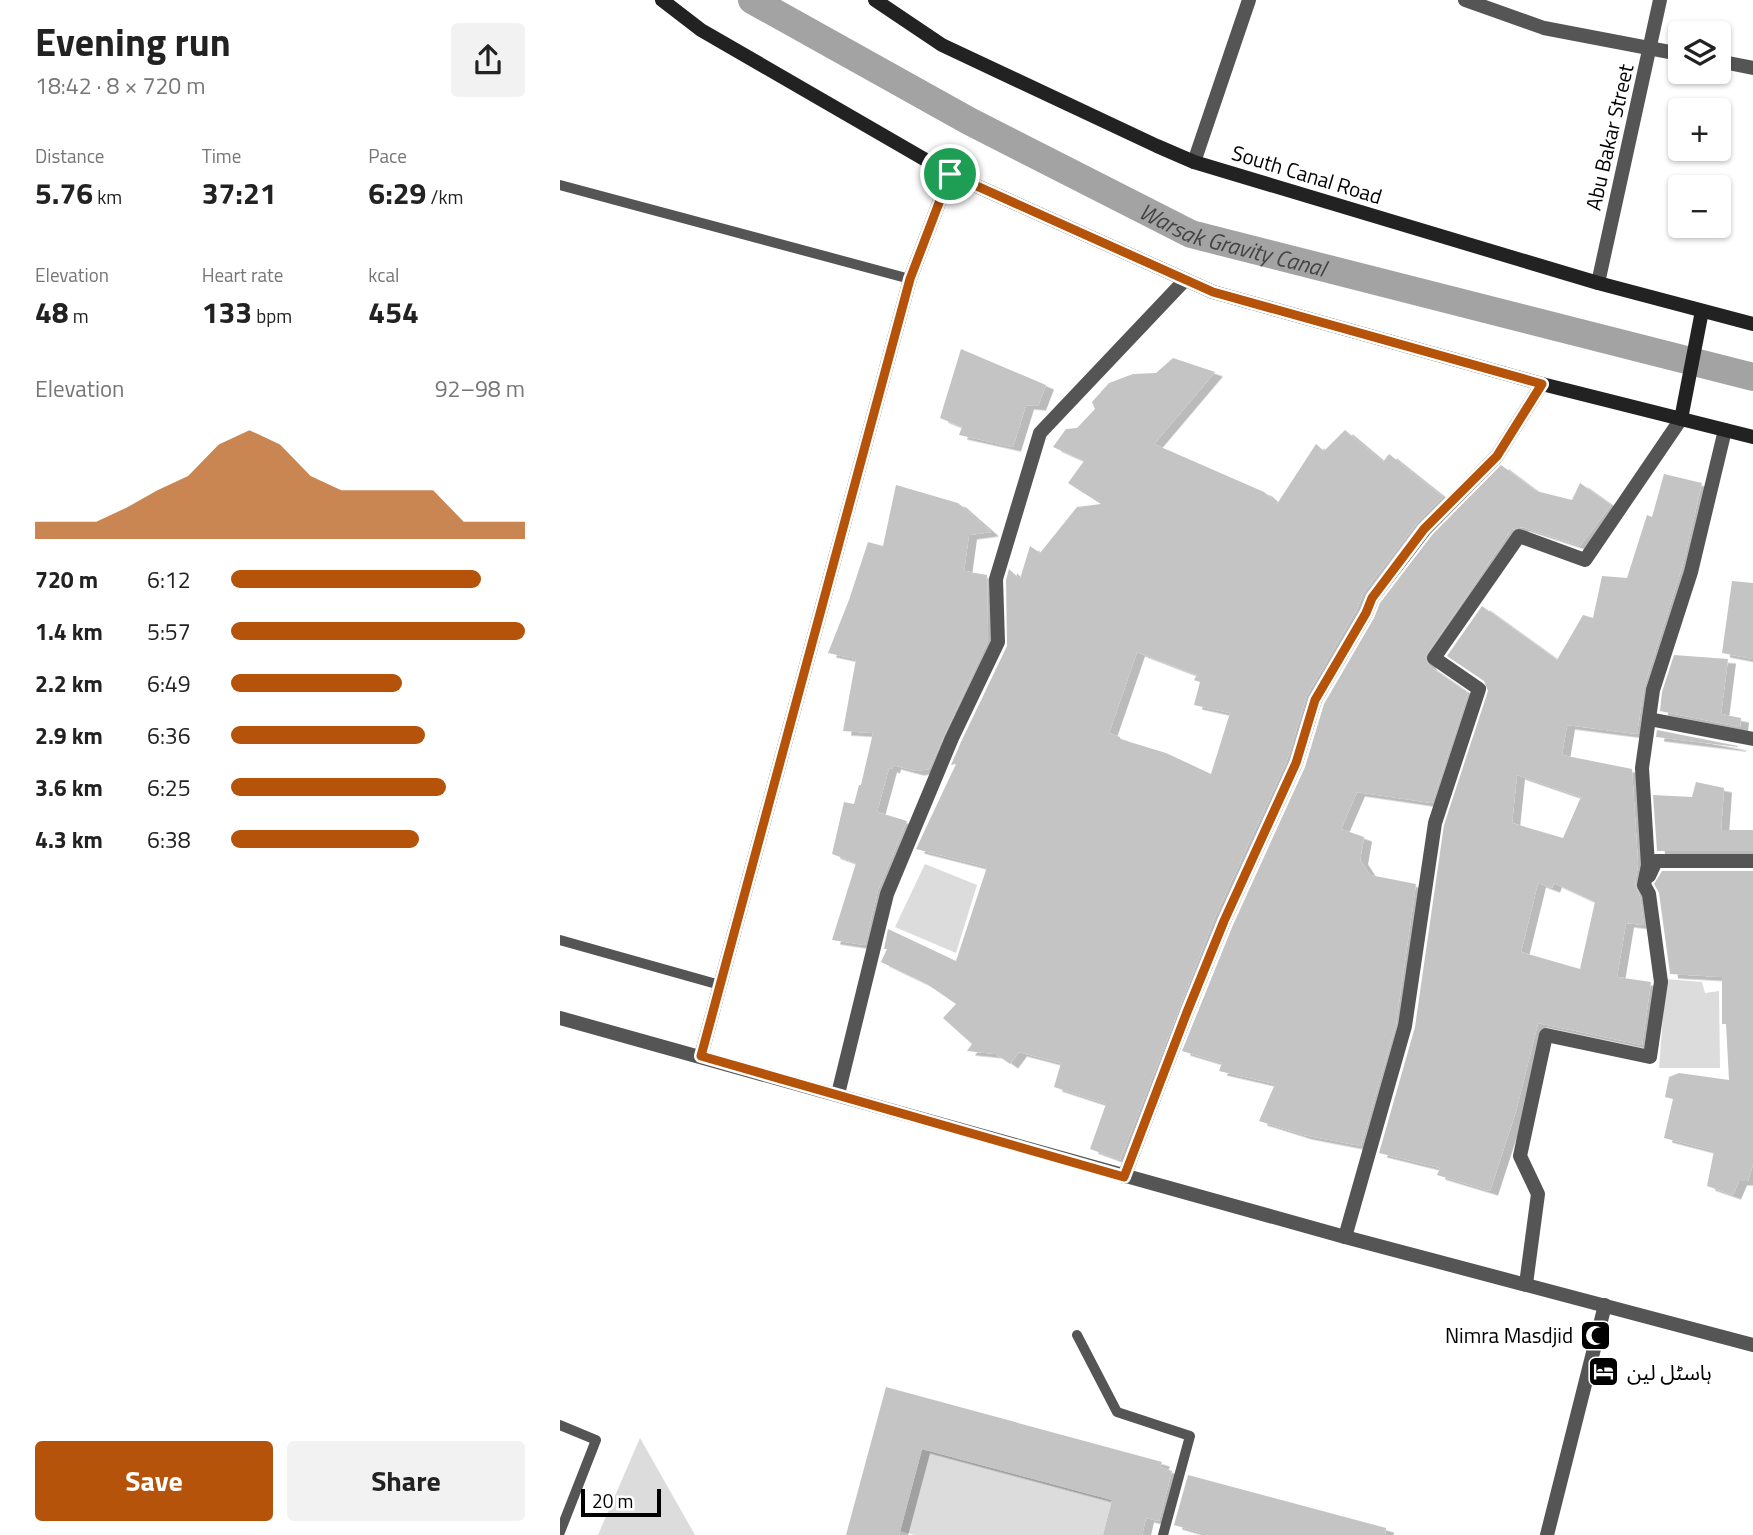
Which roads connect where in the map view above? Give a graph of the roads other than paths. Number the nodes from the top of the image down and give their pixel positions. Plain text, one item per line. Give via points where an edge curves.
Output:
1 (662, 0) edge
2 (875, 0) edge
3 (1249, 0) edge
4 (1465, 0) edge
5 (1660, 0) edge
6 (1651, 48) junction
7 (1668, 52) edge
8 (1731, 64) edge
9 (1753, 68) edge
10 (1194, 162) junction
11 (950, 174) junction
12 (560, 185) edge
13 (910, 279) junction
14 (1185, 280) junction
15 (1598, 283) junction
16 (1702, 311) junction
17 (1753, 324) edge
18 (1542, 384) junction
19 (1681, 419) junction
20 (1725, 430) junction
21 (1753, 438) edge
22 (1648, 719) junction
23 (1753, 739) edge
24 (1753, 861) edge
25 (1644, 885) junction
26 (560, 940) edge
27 (720, 985) junction
28 (560, 1018) edge
29 (701, 1056) junction
30 (838, 1094) junction
31 (1124, 1177) junction
32 (1345, 1237) junction
33 (1526, 1284) junction
34 (1605, 1305) junction
35 (1077, 1335) dead end
36 (1753, 1345) edge
37 (560, 1425) edge
38 (560, 1532) edge
39 (1163, 1535) edge
40 (1547, 1535) edge

1 - 11 main road via 701,30
2 - 10 main road, South Canal Road via 942,44
3 - 10 street
4 - 6 street via 1544,28
5 - 6 street, Abu Bakar Street
6 - 7 street
6 - 15 street, Abu Bakar Street
8 - 9 street
10 - 15 main road, South Canal Road
11 - 13 street
11 - 14 main road
12 - 13 lane
13 - 27 street
14 - 18 main road via 1213,292
14 - 30 street via 1040,433 996,579 998,642 887,894
15 - 16 main road, South Canal Road
16 - 17 main road, South Canal Road
16 - 19 main road
18 - 19 main road
18 - 31 street via 1497,456 1424,529 1372,598 1315,700 1296,763 1224,921
19 - 20 main road
19 - 32 street via 1585,561 1519,536 1434,659 1479,689 1435,823 1405,1026
20 - 21 main road
20 - 22 street via 1691,572
22 - 23 street
22 - 25 street via 1642,768 1648,865
24 - 25 street via 1656,860
25 - 33 street via 1661,982 1650,1057 1546,1035 1520,1156 1538,1194
26 - 27 lane
27 - 29 street
28 - 29 street
29 - 30 street
30 - 31 street
31 - 32 street
32 - 33 street
33 - 34 street
34 - 36 street
34 - 40 street
35 - 39 lane via 1117,1412 1190,1436
37 - 38 lane via 596,1440

